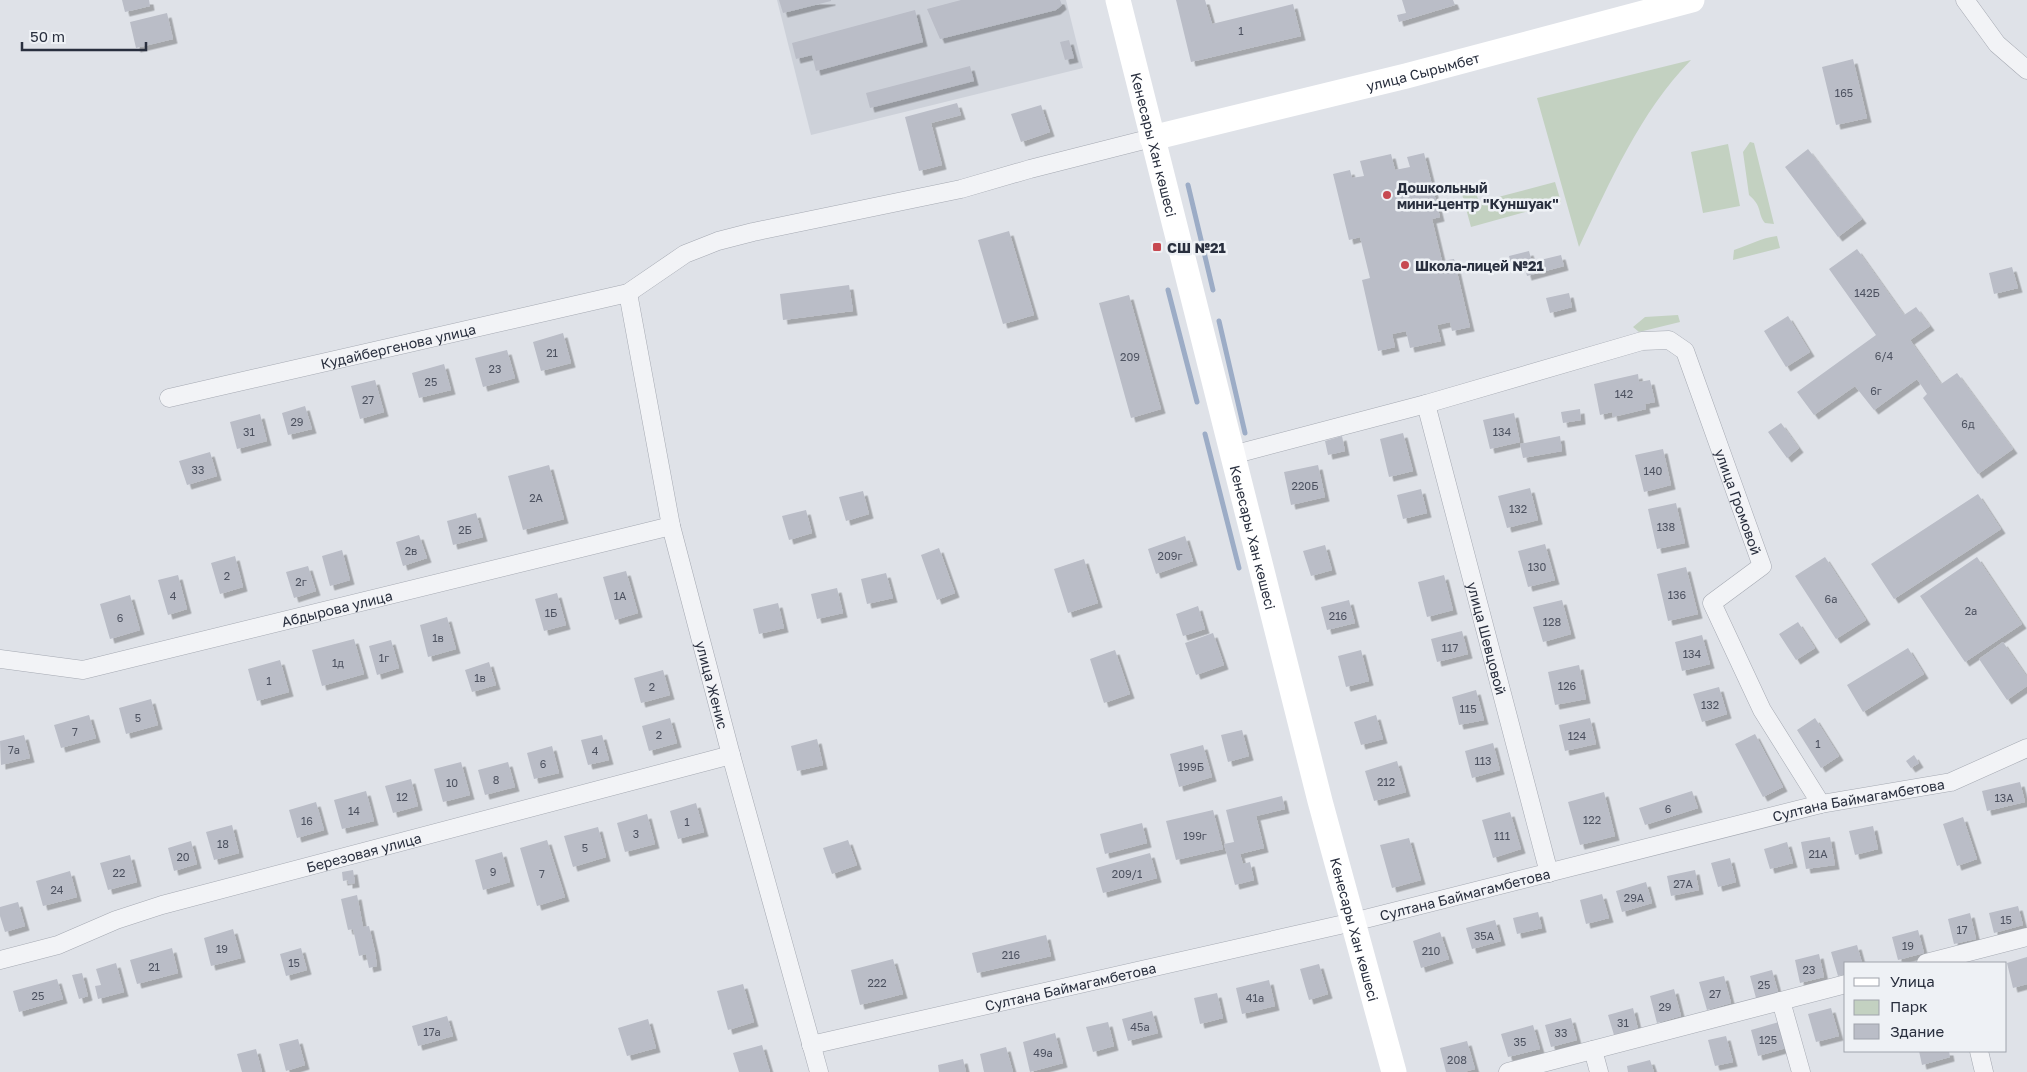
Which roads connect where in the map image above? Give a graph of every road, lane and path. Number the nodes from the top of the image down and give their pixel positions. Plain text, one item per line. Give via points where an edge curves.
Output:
1 (1118, 0) edge
2 (1692, 0) edge
3 (1965, 0) edge
4 (2027, 70) edge
5 (1152, 138) junction
6 (628, 293) junction
7 (169, 398) dead end
8 (1426, 404) junction
9 (1232, 455) junction
10 (671, 526) junction
11 (0, 659) edge
12 (2027, 748) edge
13 (731, 754) junction
14 (1821, 804) junction
15 (1549, 873) junction
16 (1353, 922) junction
17 (2027, 937) edge
18 (0, 960) edge
19 (1956, 960) edge
20 (1936, 962) edge
21 (1844, 985) edge
22 (1781, 1001) junction
23 (811, 1045) junction
24 (1593, 1050) junction
25 (1979, 1052) edge
26 (819, 1072) edge
27 (1394, 1072) edge
28 (1508, 1072) edge
29 (1599, 1072) edge
30 (1800, 1072) edge
31 (1984, 1072) edge

1 - 5 main road, Кенесары Хан көшесі
2 - 5 main road, улица Сырымбет via 1406,76
3 - 4 street via 1997,44
5 - 6 street via 962,189 718,241 685,254
5 - 9 main road, Кенесары Хан көшесі
6 - 7 street, Кудайбергенова улица
6 - 10 street, улица Женис
8 - 9 street
8 - 14 street, улица Громовой via 1642,341 1669,340 1685,351 1762,566 1712,604 1762,710
8 - 15 street, улица Шевцовой
9 - 16 main road, Кенесары Хан көшесі
10 - 11 street, Абдырова улица via 83,670
10 - 13 street, улица Женис
12 - 14 street, Султана Баймагамбетова via 1951,782
13 - 18 street, Березовая улица via 162,905 116,920 58,945
13 - 23 street, улица Женис
14 - 15 street, Султана Баймагамбетова
15 - 16 street, Султана Баймагамбетова
16 - 23 street, Султана Баймагамбетова
16 - 27 main road, Кенесары Хан көшесі
17 - 19 street
19 - 20 street
21 - 22 street
22 - 24 street
22 - 30 street
23 - 26 street, улица Женис
24 - 28 street
24 - 29 street
25 - 31 street

